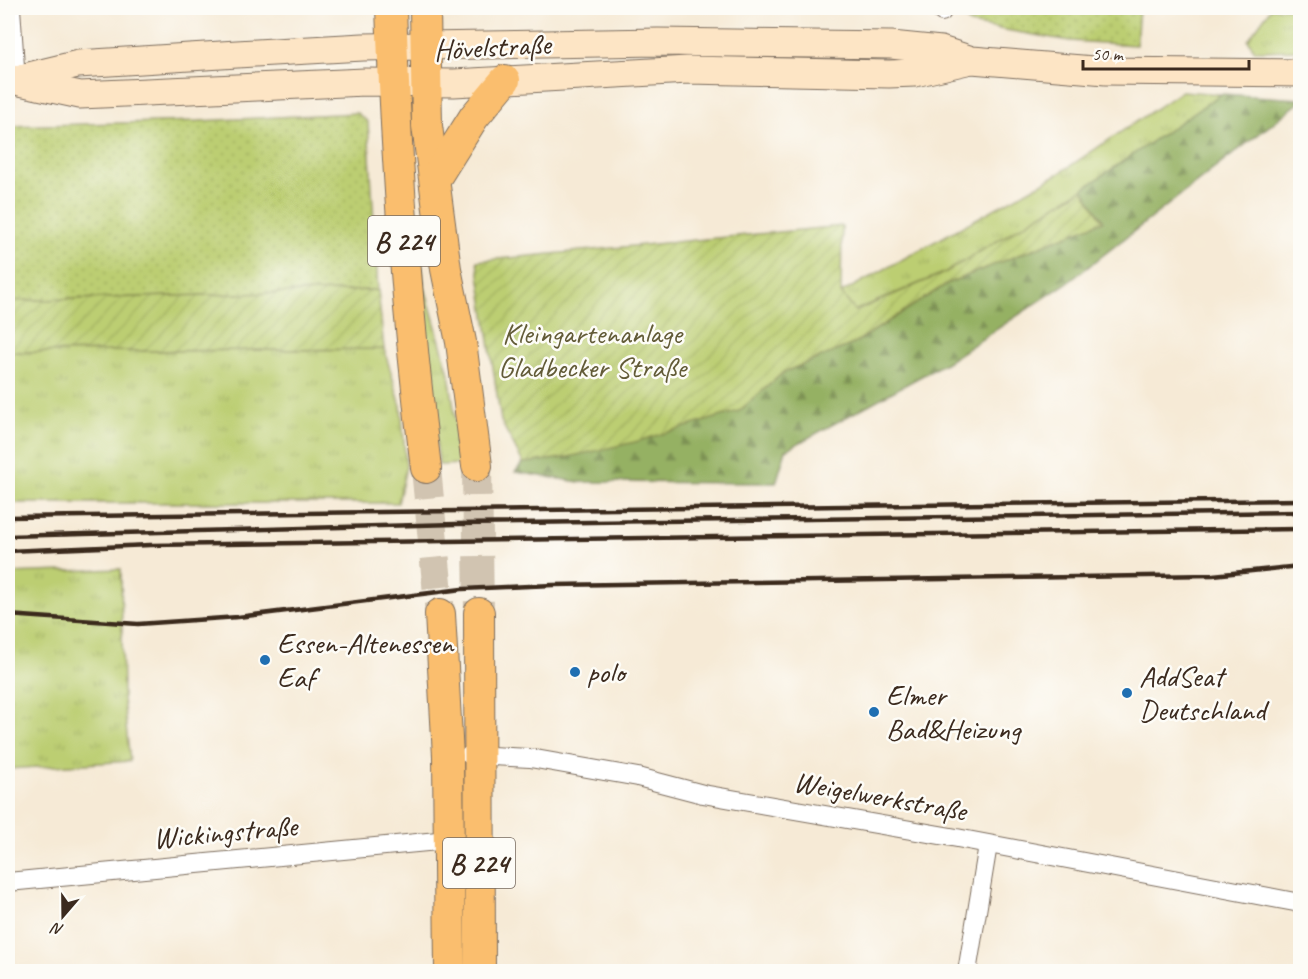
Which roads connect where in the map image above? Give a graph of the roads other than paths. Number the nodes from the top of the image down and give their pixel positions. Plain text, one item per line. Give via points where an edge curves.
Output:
1 (11, 8) edge
2 (391, 8) edge
3 (425, 8) edge
4 (392, 47) junction
5 (426, 47) junction
6 (972, 60) junction
7 (1300, 74) edge
8 (506, 80) junction
9 (12, 81) edge
10 (393, 82) junction
11 (426, 83) junction
12 (435, 179) junction
13 (477, 466) tunnel mouth
14 (426, 468) tunnel mouth
15 (479, 613) tunnel mouth
16 (440, 614) tunnel mouth
17 (481, 755) junction
18 (448, 756) junction
19 (448, 840) junction
20 (988, 845) junction
21 (8, 882) edge
22 (1300, 903) edge
23 (450, 972) edge
24 (480, 972) edge
25 (967, 972) edge

1 - 9 street
2 - 4 main road, B 224
3 - 5 main road, B 224
4 - 5 main road, Hövelstraße
4 - 9 main road, Hövelstraße via 78,64
4 - 10 main road, B 224
5 - 6 main road, Hövelstraße via 658,42 891,45 941,50
5 - 11 main road, B 224
6 - 7 main road, Hövelstraße via 1106,71
6 - 8 main road, Hövelstraße via 898,74 688,70
8 - 11 main road, Hövelstraße
8 - 12 main road via 474,117
9 - 10 main road, Hövelstraße via 80,95
10 - 11 main road, Hövelstraße
10 - 14 main road, B 224 via 417,400
11 - 12 main road, B 224 via 427,126
12 - 13 main road, B 224
15 - 17 main road, B 224
16 - 18 main road, B 224
17 - 18 street, Weigelwerkstraße
17 - 20 street, Weigelwerkstraße via 530,758 638,777 703,794
17 - 24 main road, B 224
18 - 19 main road, B 224
19 - 21 street, Wickingstraße
19 - 23 main road, B 224
20 - 22 street, Weigelwerkstraße
20 - 25 street

